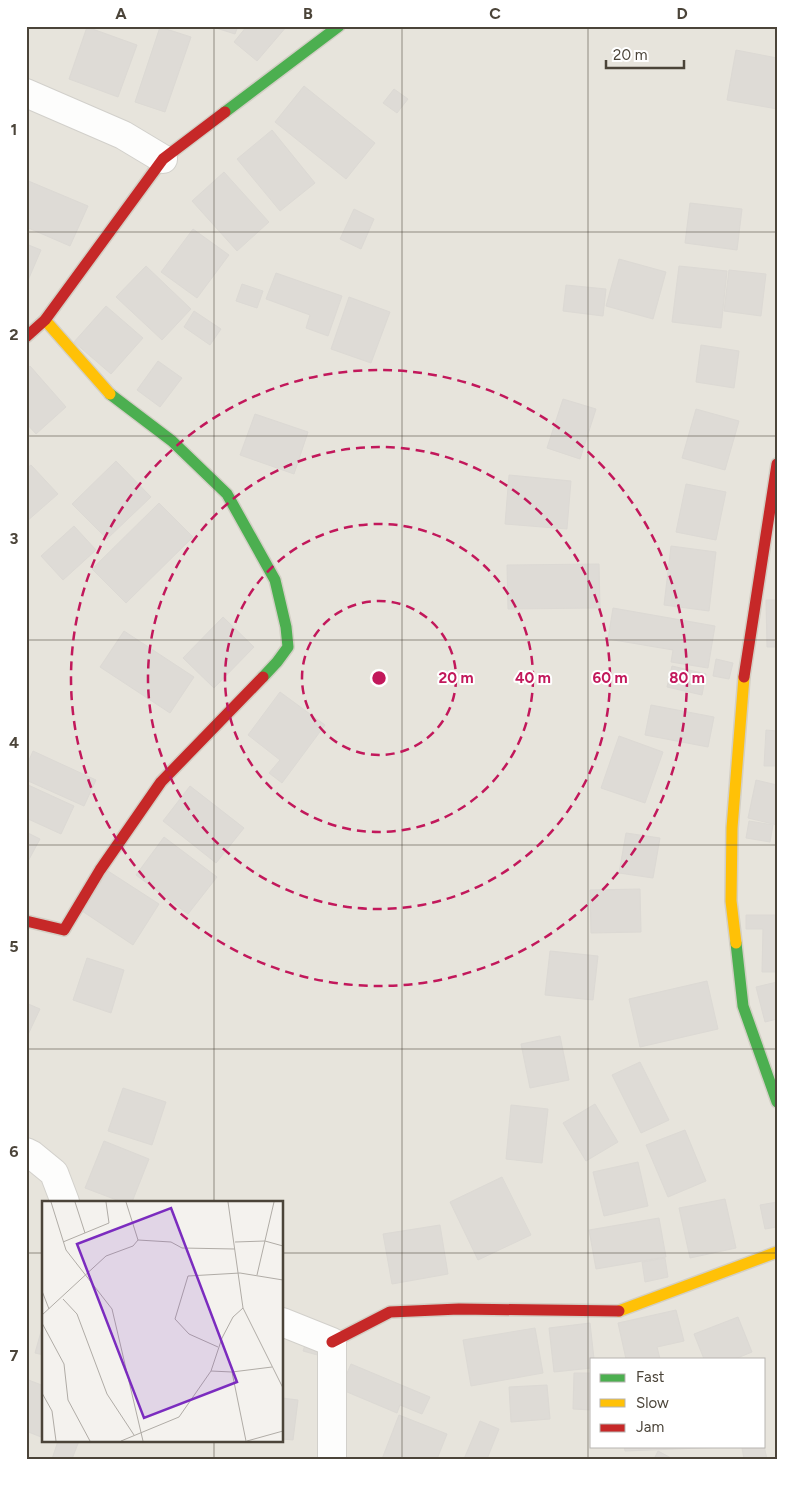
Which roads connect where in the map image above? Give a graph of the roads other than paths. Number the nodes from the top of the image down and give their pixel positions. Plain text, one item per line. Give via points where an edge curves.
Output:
1 (339, 26) edge
2 (26, 93) edge
3 (164, 159) junction
4 (45, 320) junction
5 (26, 337) edge
6 (777, 464) edge
7 (26, 921) edge
8 (777, 1102) edge
9 (26, 1152) edge
10 (66, 1201) edge
11 (777, 1252) edge
12 (284, 1323) edge
13 (332, 1342) junction
14 (332, 1459) edge

1 - 3 street
2 - 3 street via 122,135
3 - 4 street
4 - 5 street
4 - 7 street via 110,394 172,441 227,494 275,580 288,647 161,782 100,870 64,930
6 - 8 street via 744,671 732,828 731,900 743,1006
9 - 10 street via 54,1173
11 - 13 street via 618,1312 459,1309 390,1312
12 - 13 street
13 - 14 street

